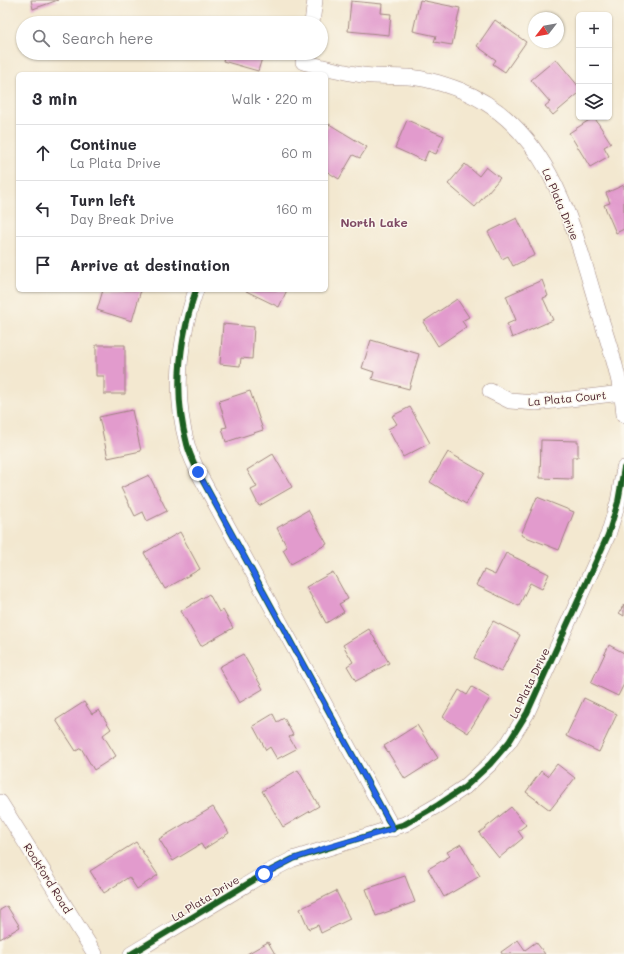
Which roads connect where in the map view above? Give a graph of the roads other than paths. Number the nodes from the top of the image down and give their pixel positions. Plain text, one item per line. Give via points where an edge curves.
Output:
1 (315, 0) edge
2 (313, 16) edge
3 (303, 63) edge
4 (195, 292) edge
5 (490, 391) dead end
6 (622, 393) junction
7 (624, 415) edge
8 (624, 468) edge
9 (0, 802) edge
10 (393, 829) junction
11 (95, 954) edge
12 (130, 954) edge

1 - 2 street
3 - 6 street, La Plata Drive via 364,75 410,77 462,91 508,120 528,140 558,188 584,259
4 - 10 street via 187,318 179,376 181,414 187,445 198,472
5 - 6 street, La Plata Court via 510,401 536,403
6 - 7 street, La Plata Drive
8 - 10 street, La Plata Drive via 618,502 608,535 524,719 490,764 465,787
9 - 11 street, Rockford Road
10 - 12 street, La Plata Drive via 293,859

